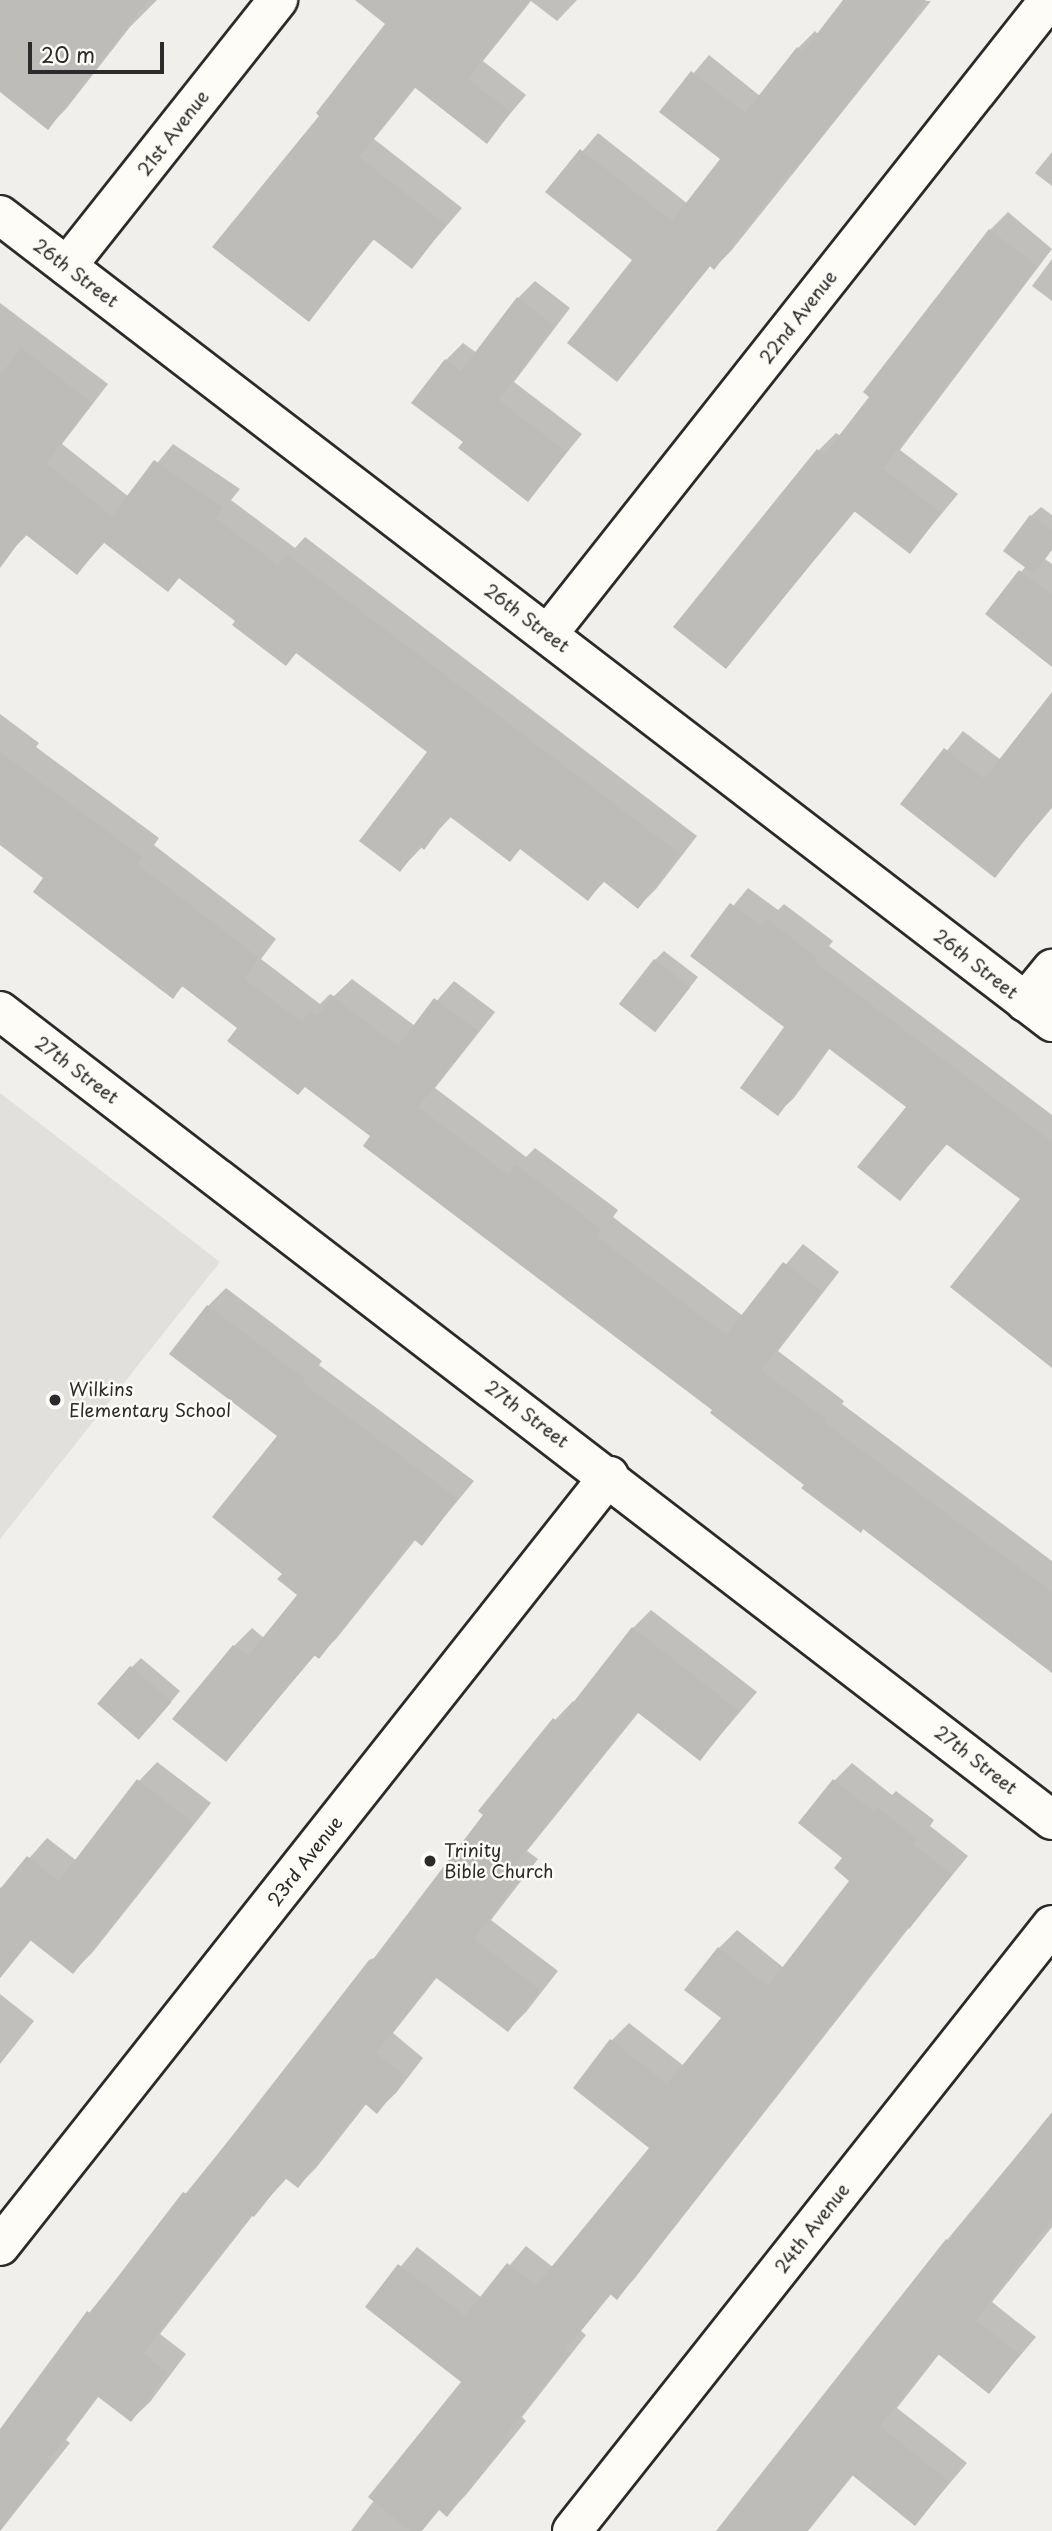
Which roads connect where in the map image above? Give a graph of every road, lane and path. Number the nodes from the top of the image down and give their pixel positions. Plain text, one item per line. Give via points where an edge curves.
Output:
1 (278, 0) edge
2 (1049, 0) edge
3 (0, 215) edge
4 (67, 267) junction
5 (548, 634) junction
6 (1052, 969) edge
7 (0, 1011) edge
8 (1039, 1012) edge
9 (609, 1476) junction
10 (1052, 1819) edge
11 (1052, 1925) edge
12 (0, 2246) edge
13 (572, 2531) edge

1 - 4 street, 21st Avenue
2 - 5 street, 22nd Avenue
3 - 4 street, 26th Street
4 - 5 street, 26th Street
5 - 8 street, 26th Street
6 - 8 street
7 - 9 street, 27th Street
9 - 10 street, 27th Street
9 - 12 street, 23rd Avenue
11 - 13 street, 24th Avenue

